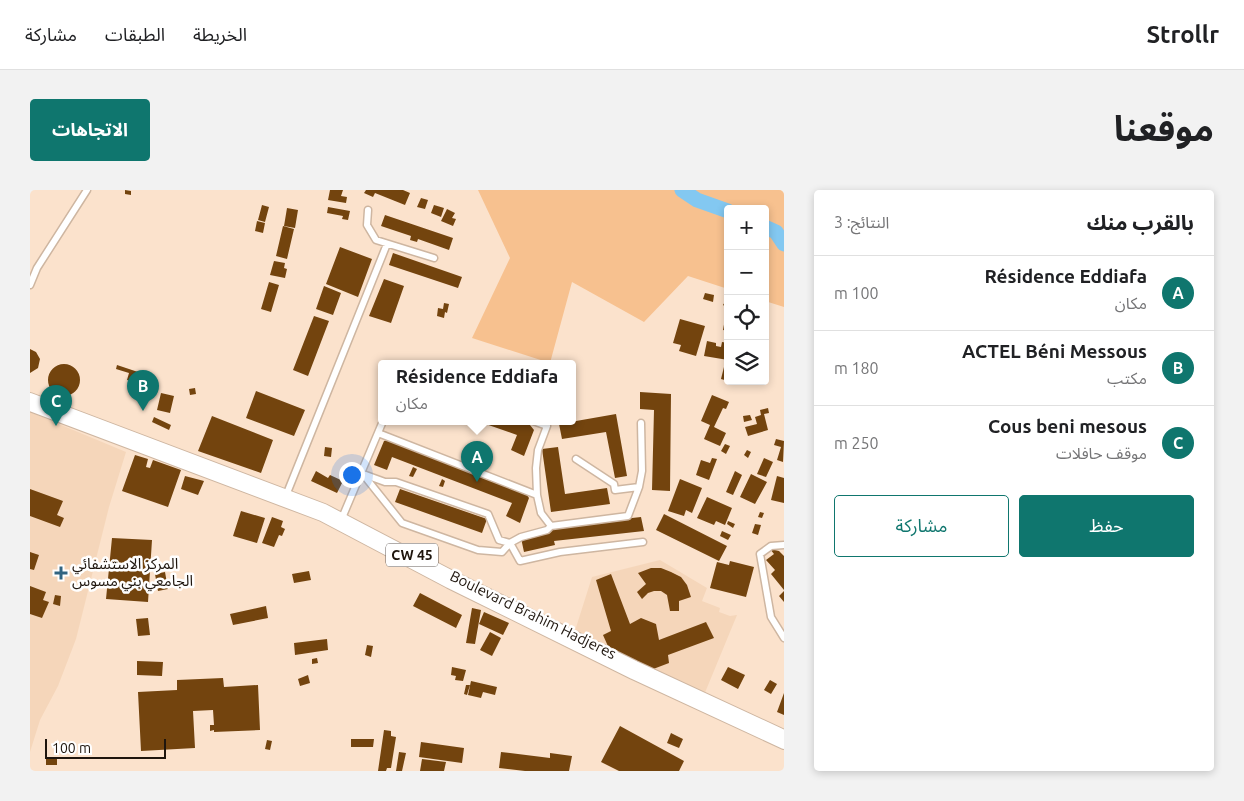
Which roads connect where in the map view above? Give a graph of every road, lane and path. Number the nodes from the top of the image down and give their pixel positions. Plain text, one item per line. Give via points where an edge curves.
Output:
1 (87, 190) edge
2 (368, 210) dead end
3 (387, 244) junction
4 (434, 258) dead end
5 (30, 285) edge
6 (30, 398) edge
7 (30, 406) edge
8 (641, 423) dead end
9 (381, 425) edge
10 (544, 425) edge
11 (378, 433) junction
12 (576, 460) dead end
13 (362, 473) junction
14 (639, 487) junction
15 (537, 496) junction
16 (285, 498) junction
17 (342, 518) junction
18 (551, 526) junction
19 (643, 542) dead end
20 (510, 543) junction
21 (784, 545) edge
22 (784, 638) edge
23 (784, 735) edge
24 (784, 744) edge

1 - 5 street via 37,268
2 - 3 street via 370,232 376,240
3 - 4 street
3 - 16 street
6 - 16 main road, Boulevard Brahim Hadjeres / CW 45
7 - 16 main road
8 - 14 street
9 - 11 street
10 - 15 street via 547,426 538,450 536,468
11 - 13 street
11 - 15 street
12 - 14 street via 614,484 615,490
13 - 17 street
13 - 20 street via 488,514 499,540
13 - 20 street via 402,523 478,550 502,552
14 - 18 street via 628,516
15 - 18 street via 541,513
16 - 17 main road, Boulevard Brahim Hadjeres / CW 45
16 - 24 main road via 458,588
17 - 23 main road, Boulevard Brahim Hadjeres / CW 45 via 454,577
18 - 20 street via 548,530 521,536
19 - 20 street via 560,552 520,561
21 - 22 street via 771,546 760,554 771,617

